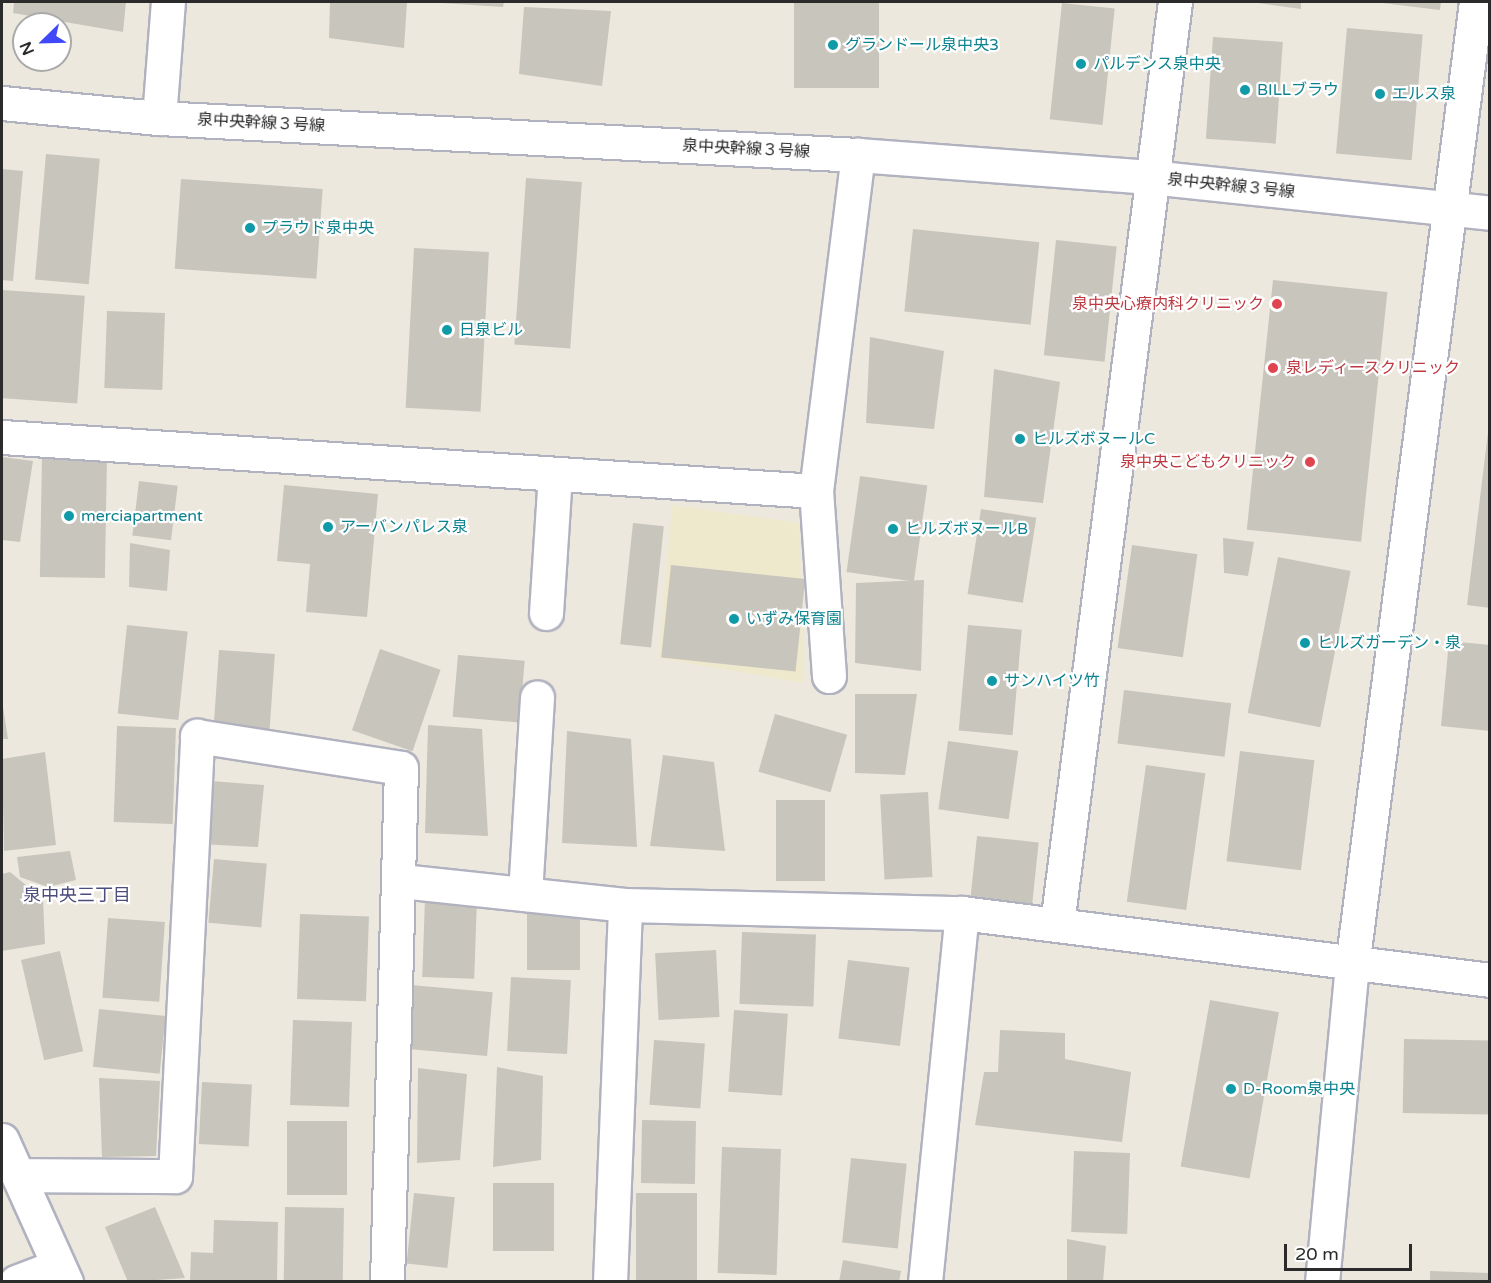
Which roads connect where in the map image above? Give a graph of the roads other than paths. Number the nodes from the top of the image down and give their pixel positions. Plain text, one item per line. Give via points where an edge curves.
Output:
1 (168, 2) edge
2 (1175, 2) edge
3 (1476, 2) edge
4 (2, 103) edge
5 (159, 118) junction
6 (858, 155) junction
7 (1150, 177) junction
8 (1449, 210) junction
9 (1490, 213) edge
10 (2, 437) edge
11 (555, 474) junction
12 (816, 491) junction
13 (546, 613) dead end
14 (829, 675) dead end
15 (537, 697) dead end
16 (401, 881) junction
17 (525, 894) junction
18 (625, 905) junction
19 (962, 913) junction
20 (1057, 924) junction
21 (1352, 966) junction
22 (1490, 980) edge
23 (2, 1140) edge
24 (18, 1175) junction
25 (62, 1274) edge
26 (16, 1281) edge
27 (387, 1281) edge
28 (610, 1281) edge
29 (925, 1281) edge
30 (1322, 1281) edge

1 - 5 street
2 - 7 street
3 - 8 street
4 - 5 street, 泉中央幹線３号線
5 - 6 street, 泉中央幹線３号線
6 - 7 street, 泉中央幹線３号線
6 - 12 street
7 - 8 street, 泉中央幹線３号線
7 - 20 street
8 - 9 street, 泉中央幹線３号線
8 - 21 street
10 - 11 street
11 - 12 street
11 - 13 street
12 - 14 street
15 - 17 street
16 - 17 street
16 - 24 street via 401,768 197,736 176,1176
16 - 27 street
17 - 18 street
18 - 19 street
18 - 28 street
19 - 20 street
19 - 29 street
20 - 21 street
21 - 22 street
21 - 30 street
23 - 24 street
24 - 25 street
25 - 26 street

